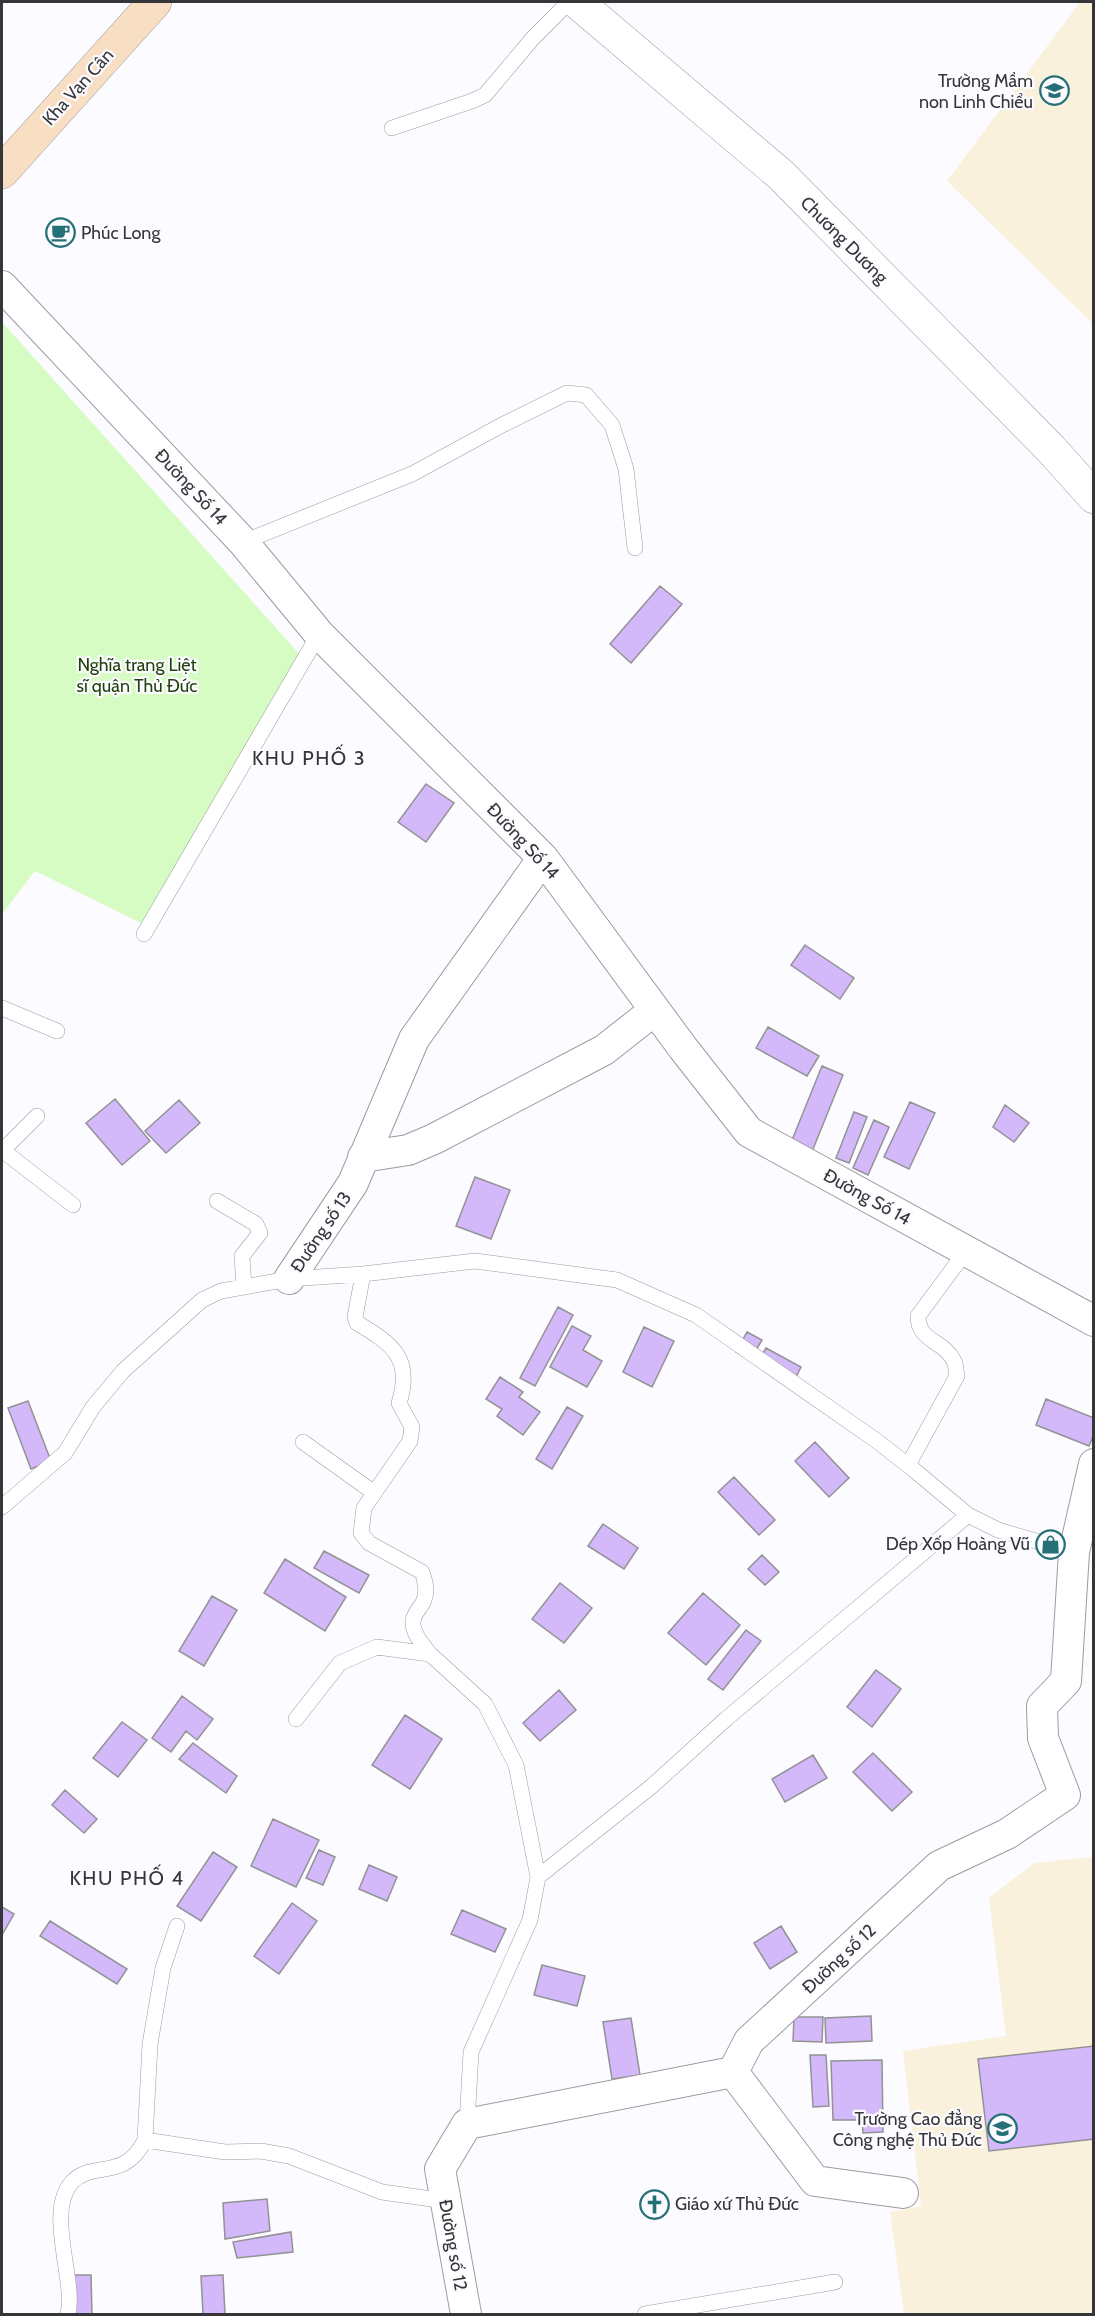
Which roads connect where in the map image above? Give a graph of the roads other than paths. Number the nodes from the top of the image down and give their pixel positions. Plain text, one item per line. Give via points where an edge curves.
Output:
1 (155, 2) edge
2 (569, 2) edge
3 (577, 2) edge
4 (392, 128) dead end
5 (2, 172) edge
6 (2, 286) edge
7 (1094, 497) edge
8 (243, 542) junction
9 (635, 548) dead end
10 (319, 634) junction
11 (543, 858) junction
12 (144, 934) dead end
13 (2, 1008) edge
14 (655, 1010) junction
15 (57, 1031) dead end
16 (37, 1116) dead end
17 (2, 1151) edge
18 (363, 1157) junction
19 (217, 1201) dead end
20 (73, 1205) dead end
21 (966, 1251) junction
22 (363, 1274) junction
23 (289, 1279) junction
24 (244, 1287) junction
25 (1094, 1321) edge
26 (303, 1442) dead end
27 (1094, 1464) edge
28 (908, 1465) junction
29 (374, 1492) junction
30 (2, 1507) edge
31 (968, 1515) junction
32 (1074, 1552) junction
33 (430, 1654) junction
34 (296, 1719) dead end
35 (538, 1877) junction
36 (177, 1926) dead end
37 (733, 2072) junction
38 (467, 2124) junction
39 (145, 2140) junction
40 (903, 2193) dead end
41 (446, 2201) junction
42 (835, 2282) dead end
43 (68, 2314) edge
44 (466, 2314) edge
45 (645, 2314) edge

1 - 5 main road, Kha Vạn Cân
2 - 4 lane via 485,95
3 - 7 street, Chương Dương via 781,175
6 - 8 street, Đường Số 14
8 - 9 lane via 412,474 567,393 586,395 612,424 626,469
8 - 10 street, Đường Số 14
10 - 11 street, Đường Số 14
10 - 12 lane
11 - 14 street, Đường Số 14
11 - 18 street, Đường số 13 via 414,1039
13 - 15 lane
14 - 18 street via 604,1050 434,1139 408,1150
14 - 21 street, Đường Số 14 via 749,1132
16 - 17 lane
17 - 20 lane
18 - 23 street, Đường số 13 via 354,1183
19 - 24 lane via 256,1224 260,1233 242,1256
21 - 25 street, Đường Số 14
21 - 28 lane via 918,1316 918,1326 925,1335 955,1362 957,1376
22 - 23 lane
22 - 28 lane via 475,1261 617,1280 696,1315
22 - 29 lane via 355,1317 357,1323 389,1344 403,1365 404,1387 399,1403 412,1427 410,1441
23 - 24 lane, Đường số 13
24 - 30 lane, Đường số 13 via 202,1300 156,1340 93,1407 65,1453
26 - 29 lane
27 - 32 street, Đường số 12
28 - 31 lane
29 - 33 lane via 364,1508 362,1533 369,1543 422,1572 426,1584 424,1600 413,1621 418,1638
31 - 32 lane via 998,1530
31 - 35 lane via 652,1786
32 - 37 street, Đường số 12 via 1066,1681 1042,1706 1044,1738 1065,1795 1007,1834 939,1866 749,2041
33 - 34 lane via 377,1647 340,1663
33 - 35 lane via 485,1704 516,1765
35 - 38 lane via 530,1920 471,2052
36 - 39 lane via 163,1968 150,2044
37 - 38 street
37 - 40 street via 815,2181
38 - 41 street, Đường số 12 via 440,2169
39 - 41 lane via 225,2152 261,2151 289,2156 381,2192
39 - 43 lane via 123,2165 89,2172 71,2183 66,2192 61,2216
41 - 44 street, Đường số 12
42 - 45 lane

